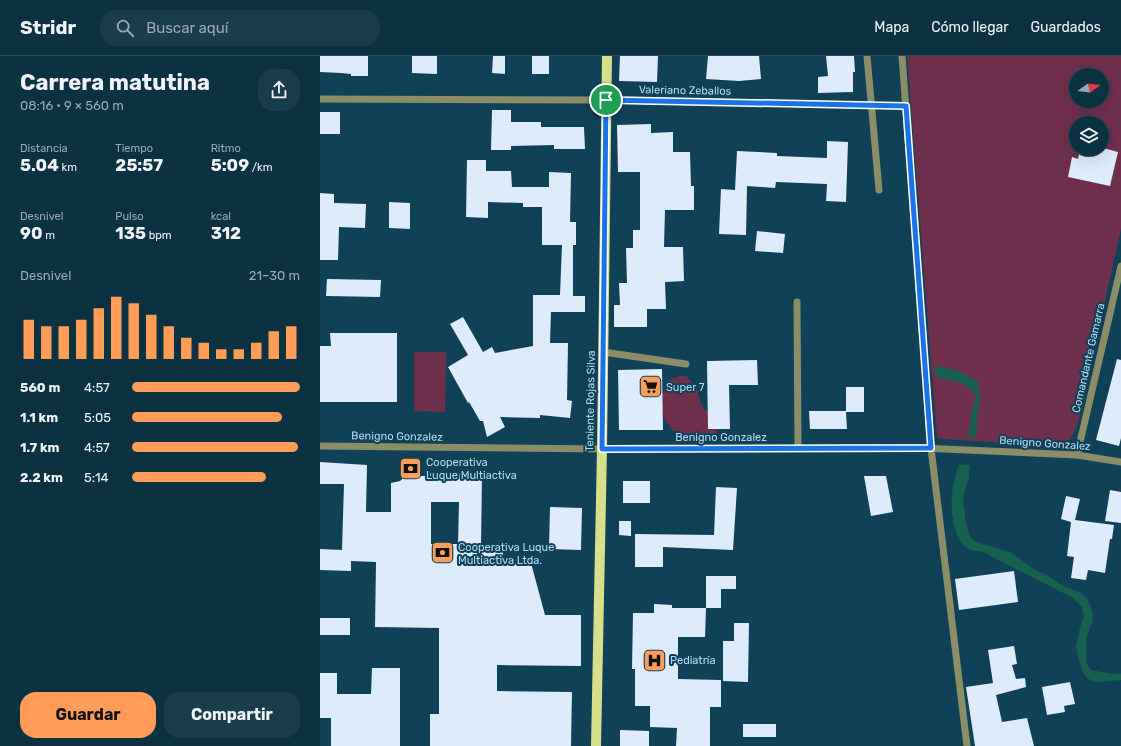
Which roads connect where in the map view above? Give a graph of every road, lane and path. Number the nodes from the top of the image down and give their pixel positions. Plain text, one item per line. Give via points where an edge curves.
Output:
1 (607, 56) edge
2 (867, 56) edge
3 (902, 56) edge
4 (320, 99) edge
5 (606, 100) junction
6 (871, 104) junction
7 (906, 106) junction
8 (878, 190) dead end
9 (1121, 266) edge
10 (797, 302) dead end
11 (603, 352) junction
12 (686, 364) dead end
13 (320, 446) edge
14 (798, 448) junction
15 (931, 448) junction
16 (602, 449) junction
17 (1077, 455) junction
18 (1121, 462) edge
19 (596, 746) edge
20 (967, 746) edge

1 - 5 main road, Teniente Rojas Silva
2 - 6 street
3 - 7 street
4 - 5 street, Valeriano Zeballos
5 - 6 street, Valeriano Zeballos
5 - 11 main road, Teniente Rojas Silva
6 - 7 street, Valeriano Zeballos
6 - 8 street
7 - 15 street
9 - 17 street, Comandante Gamarra
10 - 14 street
11 - 12 street
11 - 16 main road, Teniente Rojas Silva
13 - 16 street, Benigno Gonzalez
14 - 15 street, Benigno Gonzalez
14 - 16 street, Benigno Gonzalez
15 - 17 street, Benigno Gonzalez
15 - 20 street
16 - 19 main road, Teniente Rojas Silva
17 - 18 street, Benigno Gonzalez

